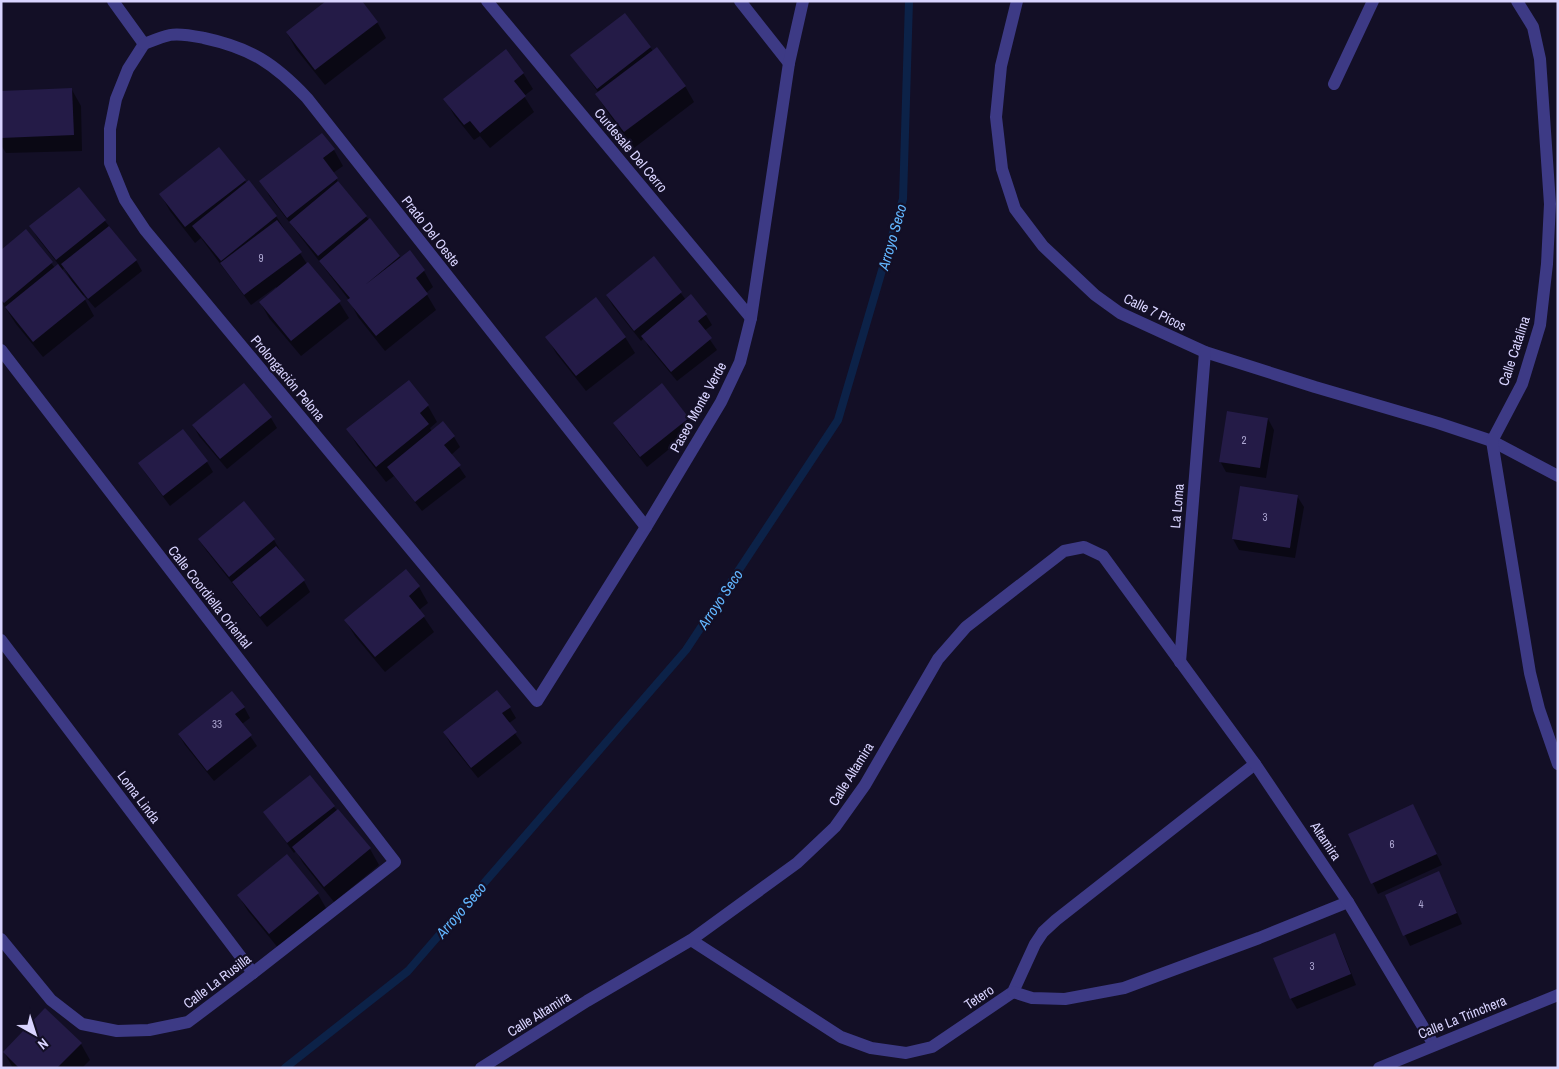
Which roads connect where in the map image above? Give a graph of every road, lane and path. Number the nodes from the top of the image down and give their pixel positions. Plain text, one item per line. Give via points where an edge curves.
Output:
1 (112, 1) edge
2 (488, 1) edge
3 (740, 1) edge
4 (803, 1) edge
5 (1018, 1) edge
6 (1373, 1) edge
7 (1517, 1) edge
8 (144, 44) junction
9 (790, 63) junction
10 (1334, 84) dead end
11 (751, 318) junction
12 (1, 350) edge
13 (1205, 352) junction
14 (1492, 441) junction
15 (1558, 476) edge
16 (646, 527) junction
17 (1, 640) edge
18 (1180, 662) junction
19 (536, 702) joint
20 (1255, 764) junction
21 (1558, 764) edge
22 (395, 862) joint
23 (1348, 902) junction
24 (1, 939) edge
25 (691, 940) junction
26 (253, 973) junction
27 (1013, 992) junction
28 (1558, 995) edge
29 (1434, 1045) junction
30 (481, 1068) edge
31 (1378, 1068) edge

1 - 8 street
2 - 11 street, Curdesale Del Cerro
3 - 9 street
4 - 9 street, Paseo Monte Verde
5 - 13 street, Calle 7 Picos via 1001,66 996,116 1002,169 1016,209 1043,246 1095,295 1120,313
6 - 10 street
7 - 14 street, Calle Catalina via 1532,27 1540,59 1550,204 1548,264 1540,325 1522,384
8 - 16 street, Prado Del Oeste via 170,35 195,36 255,54 286,76 307,98
8 - 19 street, Prolongación Pelona via 128,69 116,99 110,129 110,163 124,200 145,230
9 - 11 street, Paseo Monte Verde
11 - 16 street, Paseo Monte Verde via 740,362 721,402
12 - 22 street, Calle Coordiella Oriental
13 - 14 street, Calle 7 Picos
13 - 18 street, La Loma
14 - 15 street, Calle 7 Picos
14 - 21 street via 1530,673
16 - 19 street, Paseo Monte Verde
17 - 26 street, Loma Linda
18 - 20 street, Altamira
18 - 25 street, Calle Altamira via 1103,556 1084,547 1064,551 966,627 938,659 865,785 835,827 797,863
20 - 23 street, Altamira
20 - 27 street, Tetero via 1043,932 1034,944
22 - 26 street, Calle La Rusilla
23 - 27 street via 1124,988 1065,999 1032,998
23 - 29 street, Altamira
24 - 26 street, Calle La Rusilla via 51,1000 82,1024 117,1031 149,1030 188,1022
25 - 27 street, Tetero via 841,1036 871,1048 906,1052 932,1047
25 - 30 street, Calle Altamira
28 - 29 street, Calle La Trinchera
29 - 31 street, Calle La Trinchera

